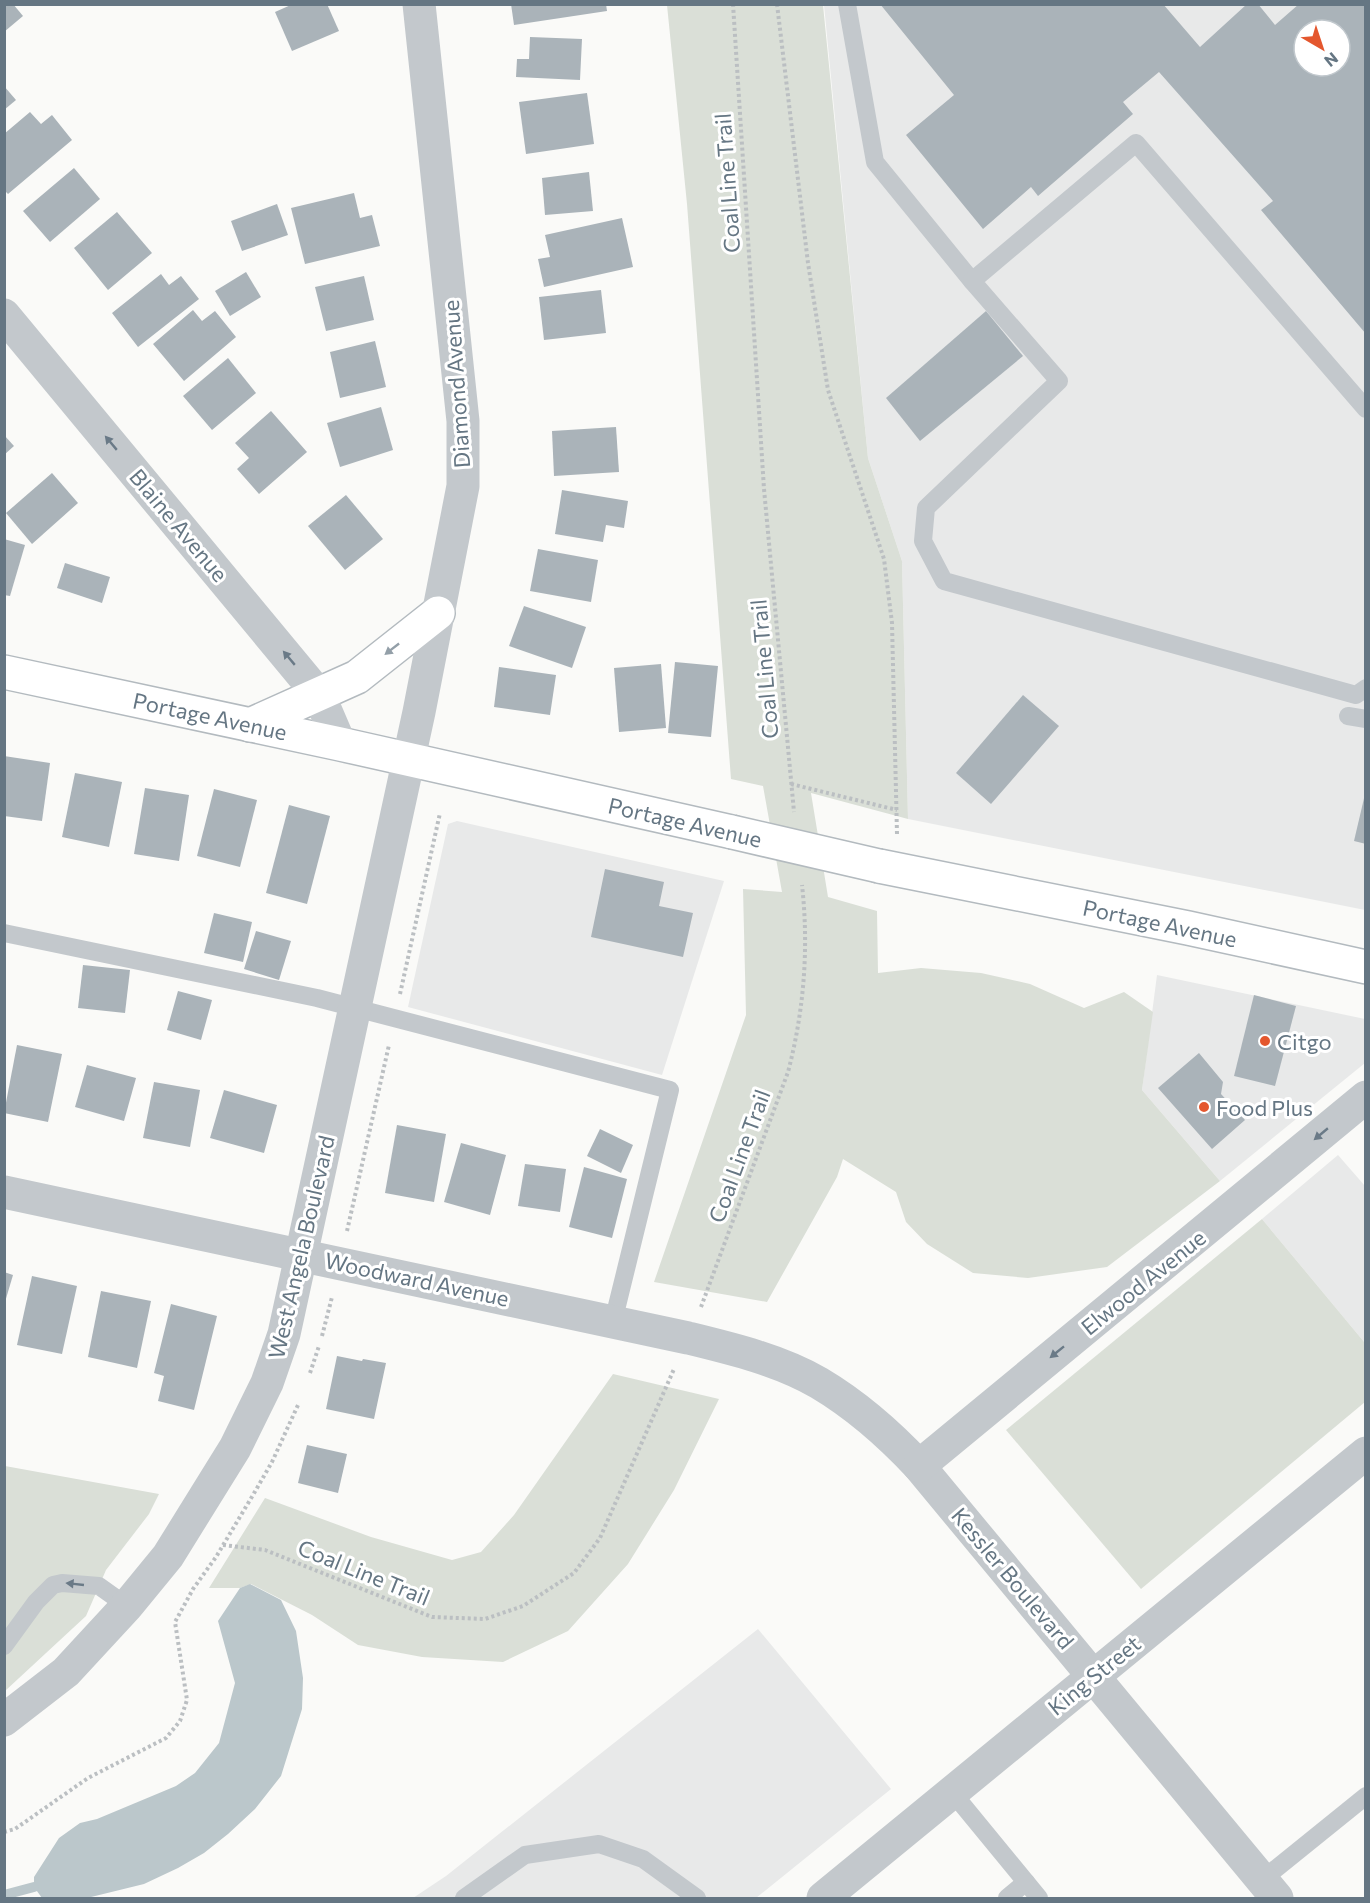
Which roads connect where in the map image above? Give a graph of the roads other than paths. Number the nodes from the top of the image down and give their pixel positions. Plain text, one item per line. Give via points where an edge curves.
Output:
1 (419, 4) edge
2 (847, 4) edge
3 (972, 281) junction
4 (4, 315) edge
5 (1365, 409) edge
6 (438, 613) junction
7 (4, 672) edge
8 (1365, 688) edge
9 (320, 695) junction
10 (250, 725) junction
11 (340, 744) junction
12 (408, 759) junction
13 (4, 933) edge
14 (1365, 968) edge
15 (354, 1008) junction
16 (1365, 1096) edge
17 (4, 1192) edge
18 (302, 1254) junction
19 (613, 1322) junction
20 (687, 1339) joint
21 (1365, 1453) edge
22 (919, 1466) junction
23 (127, 1606) junction
24 (4, 1646) edge
25 (1093, 1676) junction
26 (4, 1720) edge
27 (952, 1792) junction
28 (1365, 1796) edge
29 (1026, 1882) junction
30 (1270, 1889) edge
31 (464, 1899) edge
32 (698, 1899) edge
33 (823, 1899) edge
34 (1007, 1899) edge
35 (1039, 1899) edge

1 - 6 street, Diamond Avenue via 463,421 463,486
2 - 3 lane via 875,162
3 - 5 lane via 1136,143
3 - 8 lane via 1059,381 926,508 923,541 944,581 1356,695
9 -> 4 street, Blaine Avenue
6 -> 9 main road via 357,677
6 - 12 street, Diamond Avenue
7 - 10 main road, Portage Avenue
9 - 10 main road
9 - 11 street, Blaine Avenue
10 - 11 main road, Portage Avenue
11 - 12 main road, Portage Avenue
12 - 14 main road, Portage Avenue, bridge via 885,867
12 - 15 street, West Angela Boulevard
13 - 15 lane
15 - 18 street, West Angela Boulevard
15 - 19 lane via 670,1090
16 -> 22 street, Elwood Avenue
17 - 18 street, Woodward Avenue
18 - 19 street, Woodward Avenue
18 - 23 street, West Angela Boulevard via 284,1334 267,1383 235,1448 168,1556
19 - 20 street, Woodward Avenue
20 - 22 street, Kessler Boulevard via 740,1350 819,1383 896,1441
21 - 25 street, King Street
22 - 25 street, Kessler Boulevard
23 -> 24 lane via 99,1586 62,1582 53,1585 36,1602
23 - 26 street, West Angela Boulevard via 66,1672
25 - 27 street, King Street
25 - 30 street, Kessler Boulevard
27 - 29 lane
27 - 33 street, King Street
28 - 30 lane
29 - 34 lane
29 - 35 lane
31 - 32 lane via 525,1855 599,1844 643,1859

